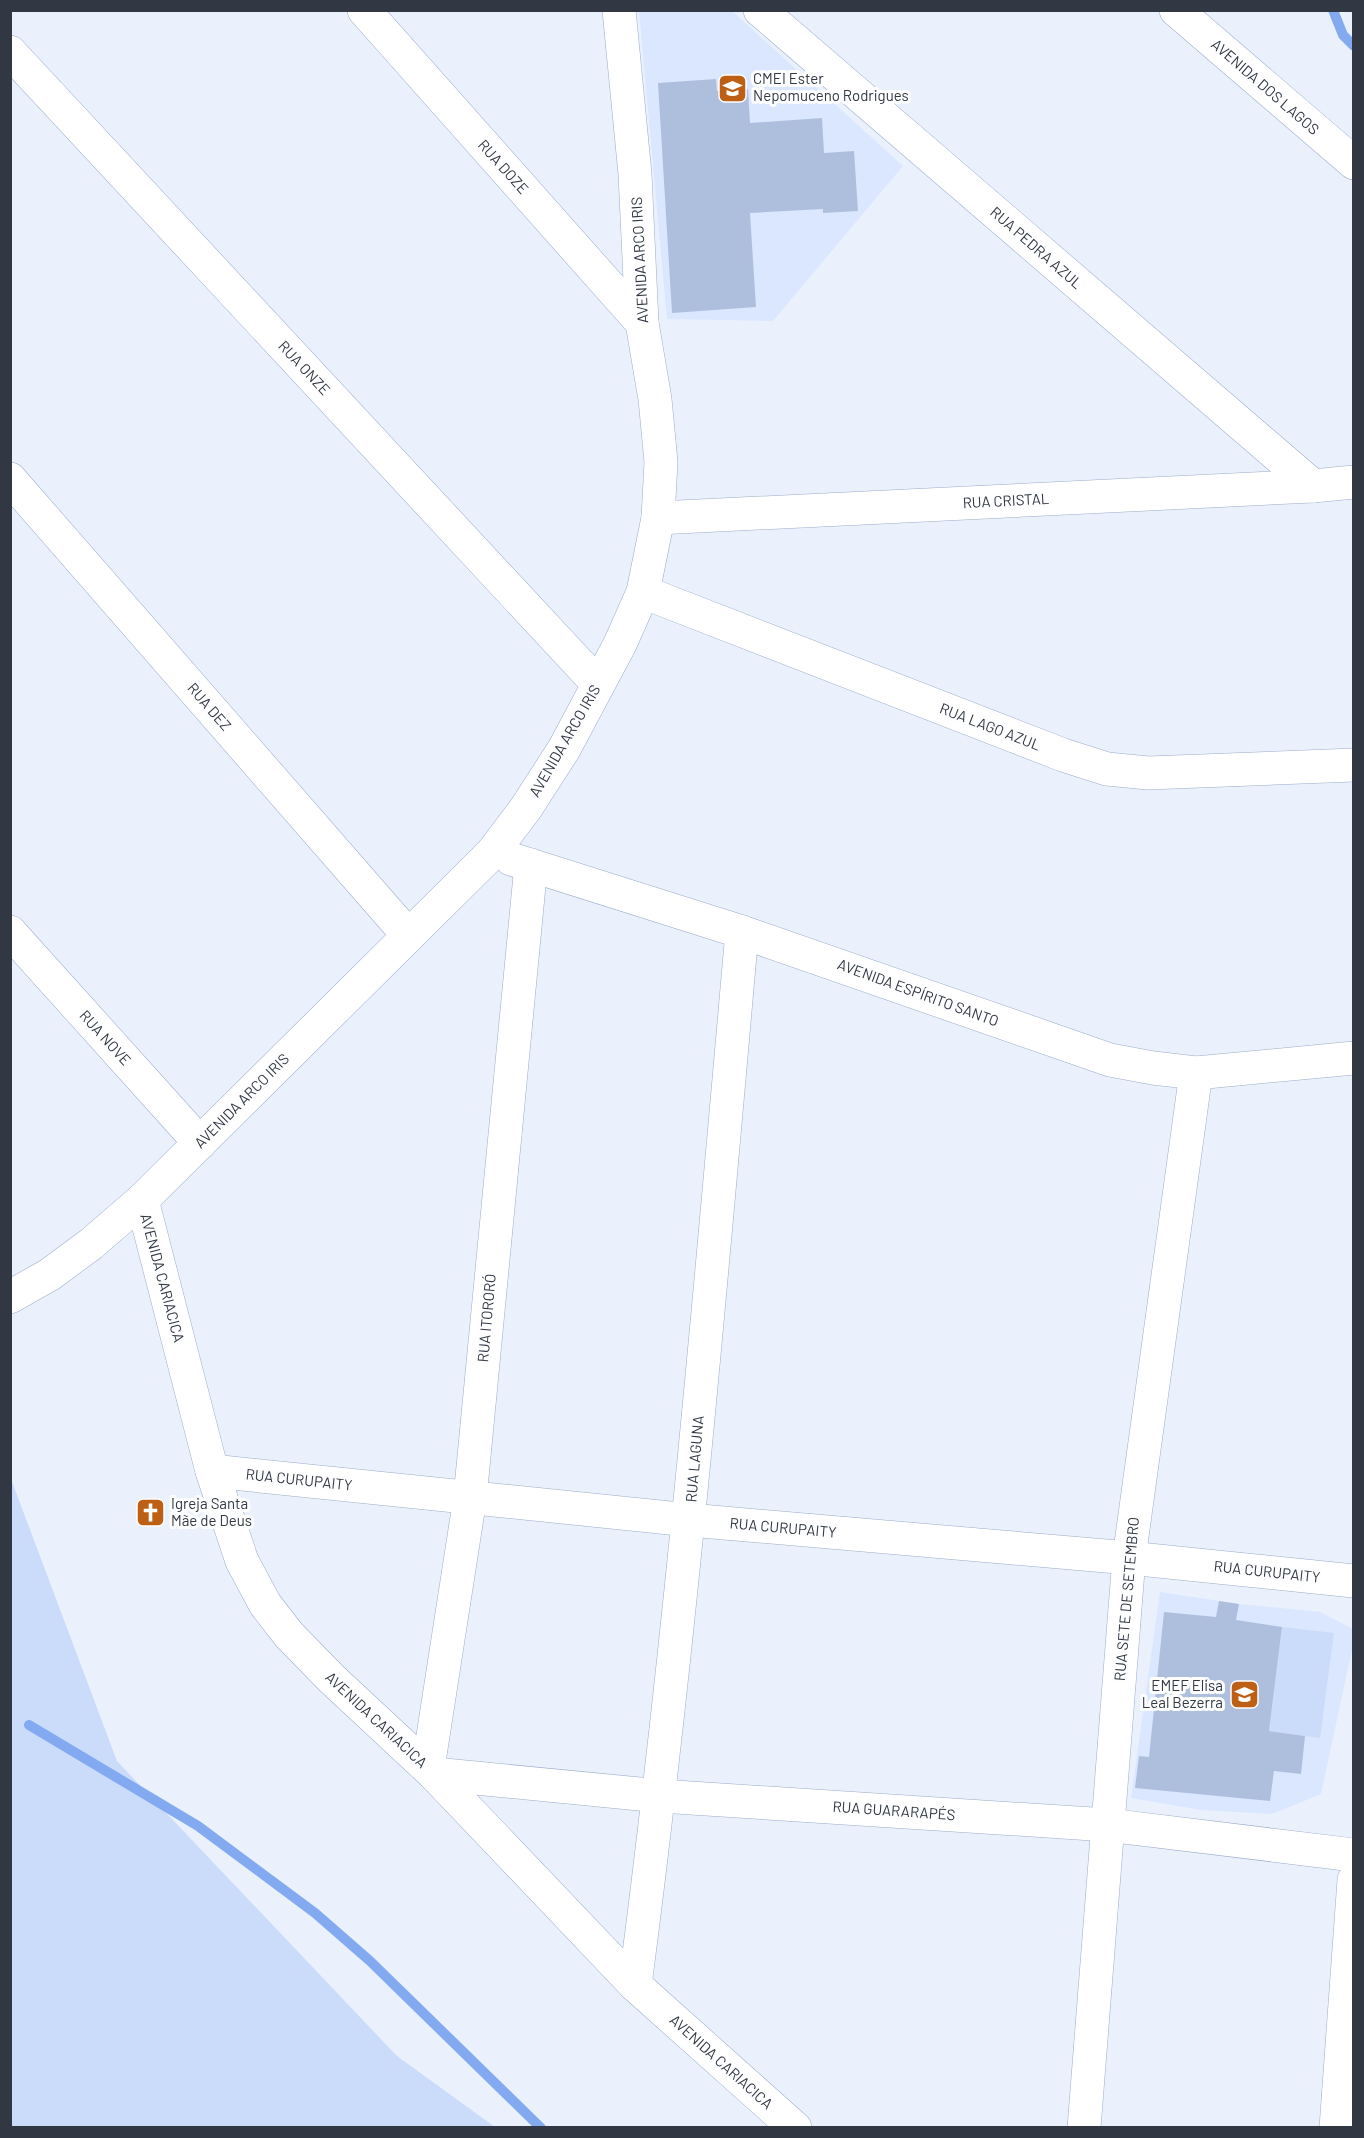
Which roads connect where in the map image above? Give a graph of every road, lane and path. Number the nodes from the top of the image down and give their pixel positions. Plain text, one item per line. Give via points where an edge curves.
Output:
1 (364, 10) edge
2 (619, 10) edge
3 (760, 10) edge
4 (1176, 10) edge
5 (10, 52) edge
6 (1353, 164) edge
7 (642, 322) junction
8 (10, 479) edge
9 (1353, 482) edge
10 (1313, 486) junction
11 (658, 518) junction
12 (643, 592) junction
13 (598, 684) junction
14 (1353, 765) edge
15 (492, 853) junction
16 (531, 866) junction
17 (10, 932) edge
18 (742, 932) junction
19 (408, 936) junction
20 (1353, 1058) edge
21 (1196, 1073) junction
22 (200, 1143) junction
23 (142, 1200) junction
24 (10, 1297) edge
25 (212, 1471) junction
26 (470, 1498) junction
27 (689, 1520) junction
28 (1129, 1557) junction
29 (1353, 1581) edge
30 (431, 1771) junction
31 (660, 1796) junction
32 (1108, 1825) junction
33 (1353, 1855) edge
34 (1353, 1880) edge
35 (635, 1985) junction
36 (795, 2127) edge
37 (1084, 2127) edge
38 (1336, 2127) edge

1 - 7 street, RUA DOZE
2 - 7 street, AVENIDA ARCO IRIS via 635,174
3 - 10 street, RUA PEDRA AZUL
4 - 6 street, AVENIDA DOS LAGOS
5 - 13 street, RUA ONZE
7 - 11 street, AVENIDA ARCO IRIS via 661,462
8 - 19 street, RUA DEZ
9 - 10 street, RUA CRISTAL
10 - 11 street, RUA CRISTAL
11 - 12 street, AVENIDA ARCO IRIS
12 - 13 street, AVENIDA ARCO IRIS
12 - 14 street, RUA LAGO AZUL via 1107,769 1148,773
13 - 15 street, AVENIDA ARCO IRIS via 558,759
15 - 16 street, AVENIDA ESPÍRITO SANTO
15 - 19 street, AVENIDA ARCO IRIS
16 - 18 street, AVENIDA ESPÍRITO SANTO
16 - 26 street, RUA ITORORÓ
17 - 22 street, RUA NOVE
18 - 21 street, AVENIDA ESPÍRITO SANTO via 1110,1060
18 - 27 street, RUA LAGUNA
19 - 22 street, AVENIDA ARCO IRIS
20 - 21 street, AVENIDA ESPÍRITO SANTO
21 - 28 street, RUA SETE DE SETEMBRO
22 - 23 street, AVENIDA ARCO IRIS
23 - 24 street, AVENIDA ARCO IRIS via 49,1275
23 - 25 street, AVENIDA CARIACICA
25 - 26 street, RUA CURUPAITY
25 - 30 street, AVENIDA CARIACICA via 242,1561 265,1604 332,1679
26 - 27 street, RUA CURUPAITY
26 - 30 street, RUA ITORORÓ
27 - 28 street, RUA CURUPAITY
27 - 31 street, RUA LAGUNA
28 - 29 street, RUA CURUPAITY
28 - 32 street, RUA SETE DE SETEMBRO
30 - 31 street, RUA GUARARAPÉS
30 - 35 street, AVENIDA CARIACICA
31 - 32 street, RUA GUARARAPÉS
31 - 35 street, RUA LAGUNA
32 - 33 street, RUA GUARARAPÉS
32 - 37 street, RUA SETE DE SETEMBRO
34 - 38 street
35 - 36 street, AVENIDA CARIACICA

